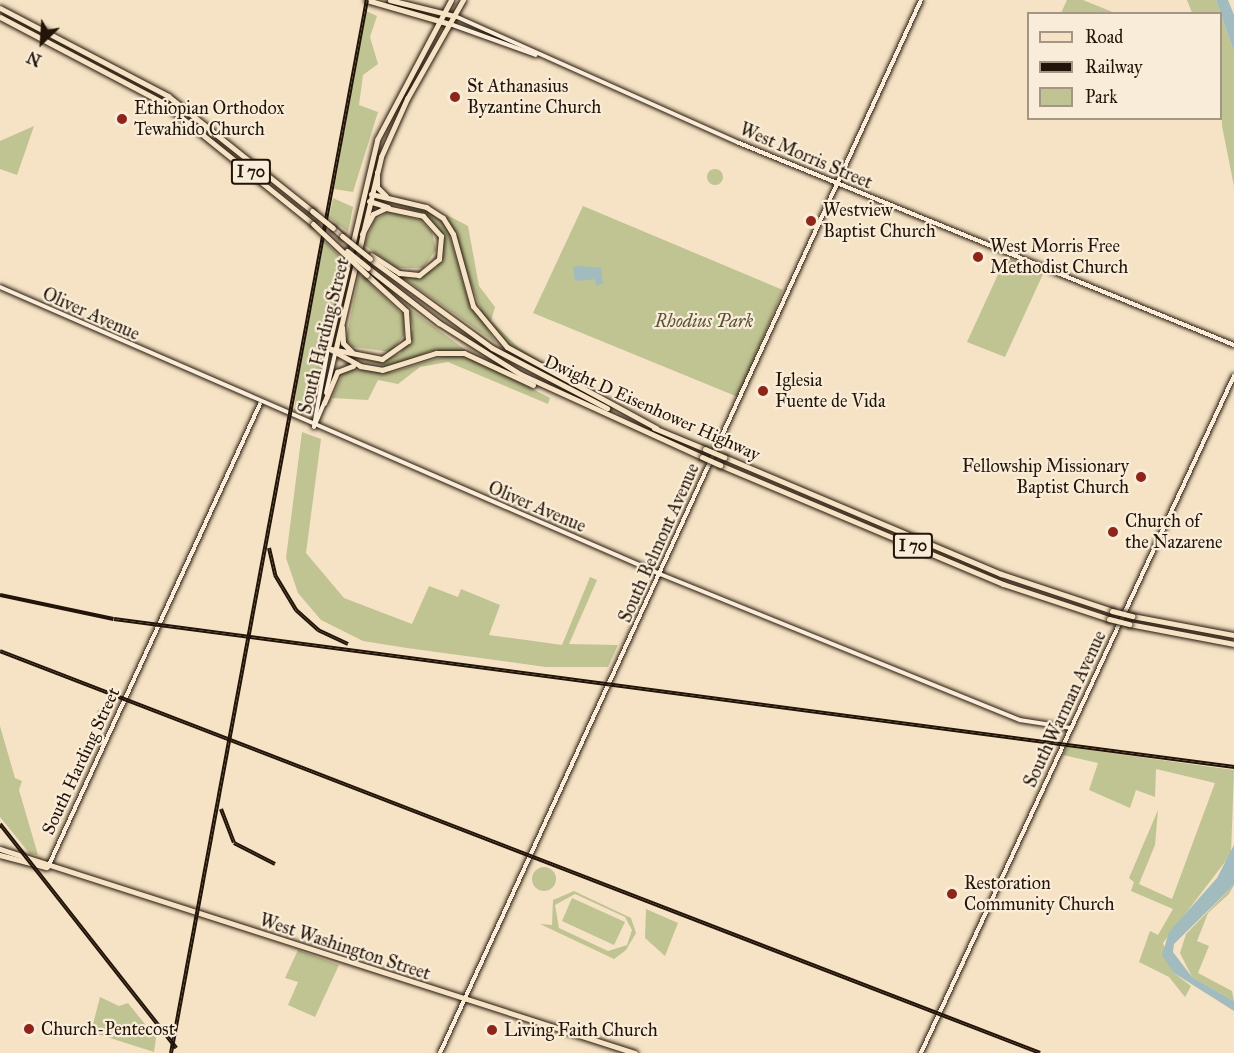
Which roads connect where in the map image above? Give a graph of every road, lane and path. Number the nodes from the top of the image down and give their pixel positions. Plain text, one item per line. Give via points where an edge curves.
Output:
1 (367, 0) edge
2 (390, 0) edge
3 (451, 0) edge
4 (464, 0) edge
5 (921, 0) edge
6 (0, 8) edge
7 (443, 13) junction
8 (455, 16) junction
9 (0, 17) edge
10 (438, 21) junction
11 (450, 24) junction
12 (537, 55) junction
13 (377, 172) junction
14 (837, 184) junction
15 (370, 198) junction
16 (390, 198) junction
17 (361, 199) junction
18 (392, 208) junction
19 (362, 234) junction
20 (371, 257) junction
21 (368, 272) junction
22 (0, 287) edge
23 (342, 327) junction
24 (1234, 345) edge
25 (328, 348) junction
26 (335, 352) junction
27 (357, 354) junction
28 (360, 366) junction
29 (1234, 376) edge
30 (573, 401) junction
31 (324, 403) junction
32 (260, 404) junction
33 (314, 427) junction
34 (656, 428) junction
35 (660, 574) junction
36 (1234, 635) edge
37 (1234, 644) edge
38 (1071, 728) junction
39 (0, 849) edge
40 (0, 855) edge
41 (47, 867) junction
42 (466, 999) junction
43 (440, 1053) edge
44 (634, 1053) edge
45 (921, 1053) edge

1 - 10 main road, West Morris Street
2 - 7 main road, West Morris Street
3 - 7 main road, South Harding Street
4 - 8 main road, South Harding Street
5 - 14 main road, South Belmont Avenue
6 - 20 highway, I 70, bridge via 180,105
7 - 8 main road, West Morris Street
7 - 10 main road, South Harding Street
8 - 11 main road, South Harding Street
8 - 12 main road, West Morris Street
9 - 21 highway, Dwight D Eisenhower Highway / I 70, bridge via 173,110
10 - 11 main road, West Morris Street
10 - 17 main road, South Harding Street via 384,120
11 - 12 main road, West Morris Street
11 - 13 main road, South Harding Street via 399,115
12 - 14 main road, West Morris Street
13 - 15 main road, South Harding Street
13 - 16 highway via 378,188
14 - 24 main road, West Morris Street
14 - 35 main road, South Belmont Avenue
15 - 16 highway
15 - 17 main road
15 - 18 highway
15 - 19 main road, South Harding Street
16 - 34 highway via 426,207 446,221 473,306 501,342 556,377
17 - 25 main road, South Harding Street
18 - 19 highway via 375,212
18 - 20 highway via 433,223 441,239 440,257 427,271 408,276
19 - 23 main road, South Harding Street
20 - 34 highway, Dwight D Eisenhower Highway / I 70 via 510,359
21 - 27 highway via 402,306 411,330 392,356
21 - 30 highway, Dwight D Eisenhower Highway / I 70 via 468,343
22 - 32 main road, Oliver Avenue
23 - 26 main road, South Harding Street
23 - 27 highway via 344,345
25 - 26 highway
25 - 33 main road, South Harding Street
26 - 27 highway
26 - 28 highway
26 - 31 main road, South Harding Street
28 - 30 highway via 389,369 435,353 464,353
28 - 31 highway via 339,370
29 - 38 main road, South Warman Avenue
30 - 37 highway, Dwight D Eisenhower Highway / I 70, bridge via 1003,584 1109,619
31 - 33 main road, South Harding Street
32 - 33 main road, Oliver Avenue
32 - 41 main road, South Harding Street
33 - 35 main road, Oliver Avenue
34 - 36 highway, Dwight D Eisenhower Highway / I 70, bridge via 1001,574 1112,611
35 - 38 main road, Oliver Avenue via 1020,720
35 - 42 main road, South Belmont Avenue
38 - 45 main road, South Warman Avenue
39 - 41 main road, West Washington Street
40 - 41 main road, West Washington Street
41 - 42 main road, West Washington Street
42 - 43 main road, South Belmont Avenue
42 - 44 main road, West Washington Street

